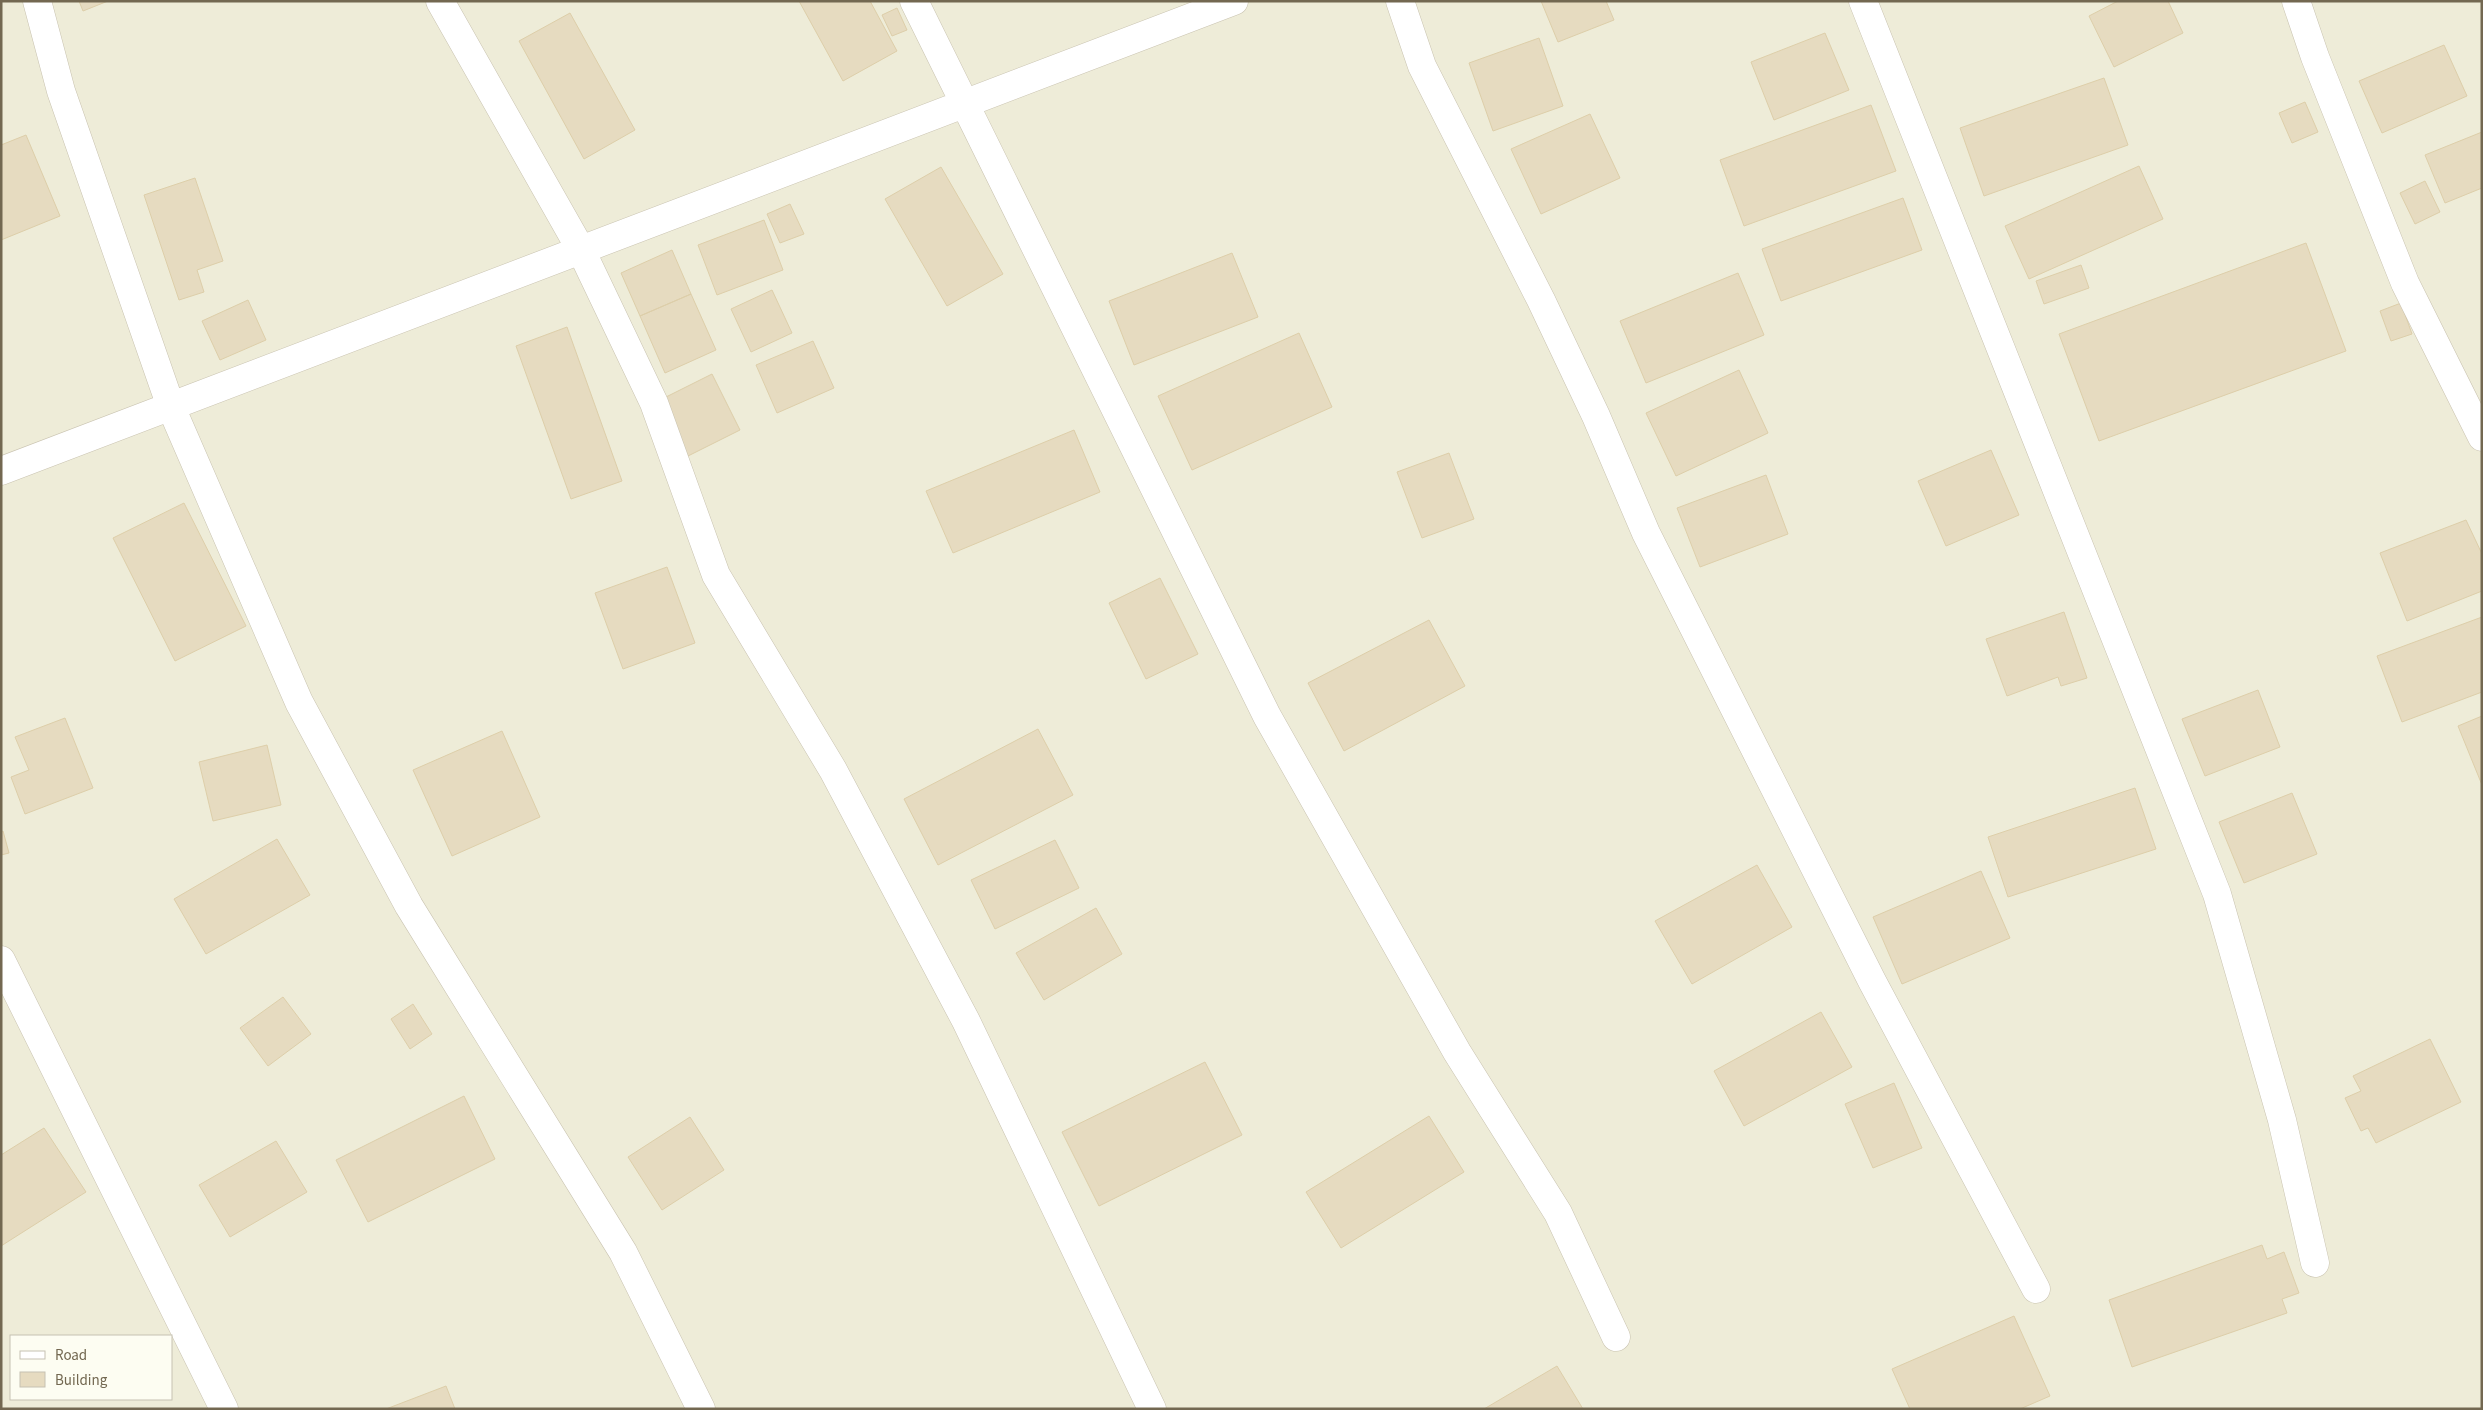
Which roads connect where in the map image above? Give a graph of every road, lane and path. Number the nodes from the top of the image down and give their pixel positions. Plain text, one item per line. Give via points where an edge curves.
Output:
1 (37, 1) edge
2 (440, 1) edge
3 (914, 1) edge
4 (1234, 1) edge
5 (1400, 1) edge
6 (1863, 1) edge
7 (2296, 1) edge
8 (964, 105) junction
9 (581, 250) junction
10 (171, 407) junction
11 (2482, 437) edge
12 (1, 471) edge
13 (1, 960) edge
14 (2315, 1263) dead end
15 (2036, 1289) dead end
16 (1616, 1337) dead end
17 (224, 1409) edge
18 (701, 1409) edge
19 (1152, 1409) edge

1 - 10 street via 61,92
2 - 9 street
3 - 8 street
4 - 8 street
5 - 15 street via 1422,66 1541,300 1651,542 1872,981
6 - 14 street via 2217,894 2282,1120
7 - 11 street via 2405,283
8 - 9 street
8 - 16 street via 1267,716 1457,1052 1558,1213
9 - 10 street
9 - 19 street via 654,403 716,575 833,770 966,1021
10 - 12 street
10 - 18 street via 299,702 409,906 623,1252
13 - 17 street

